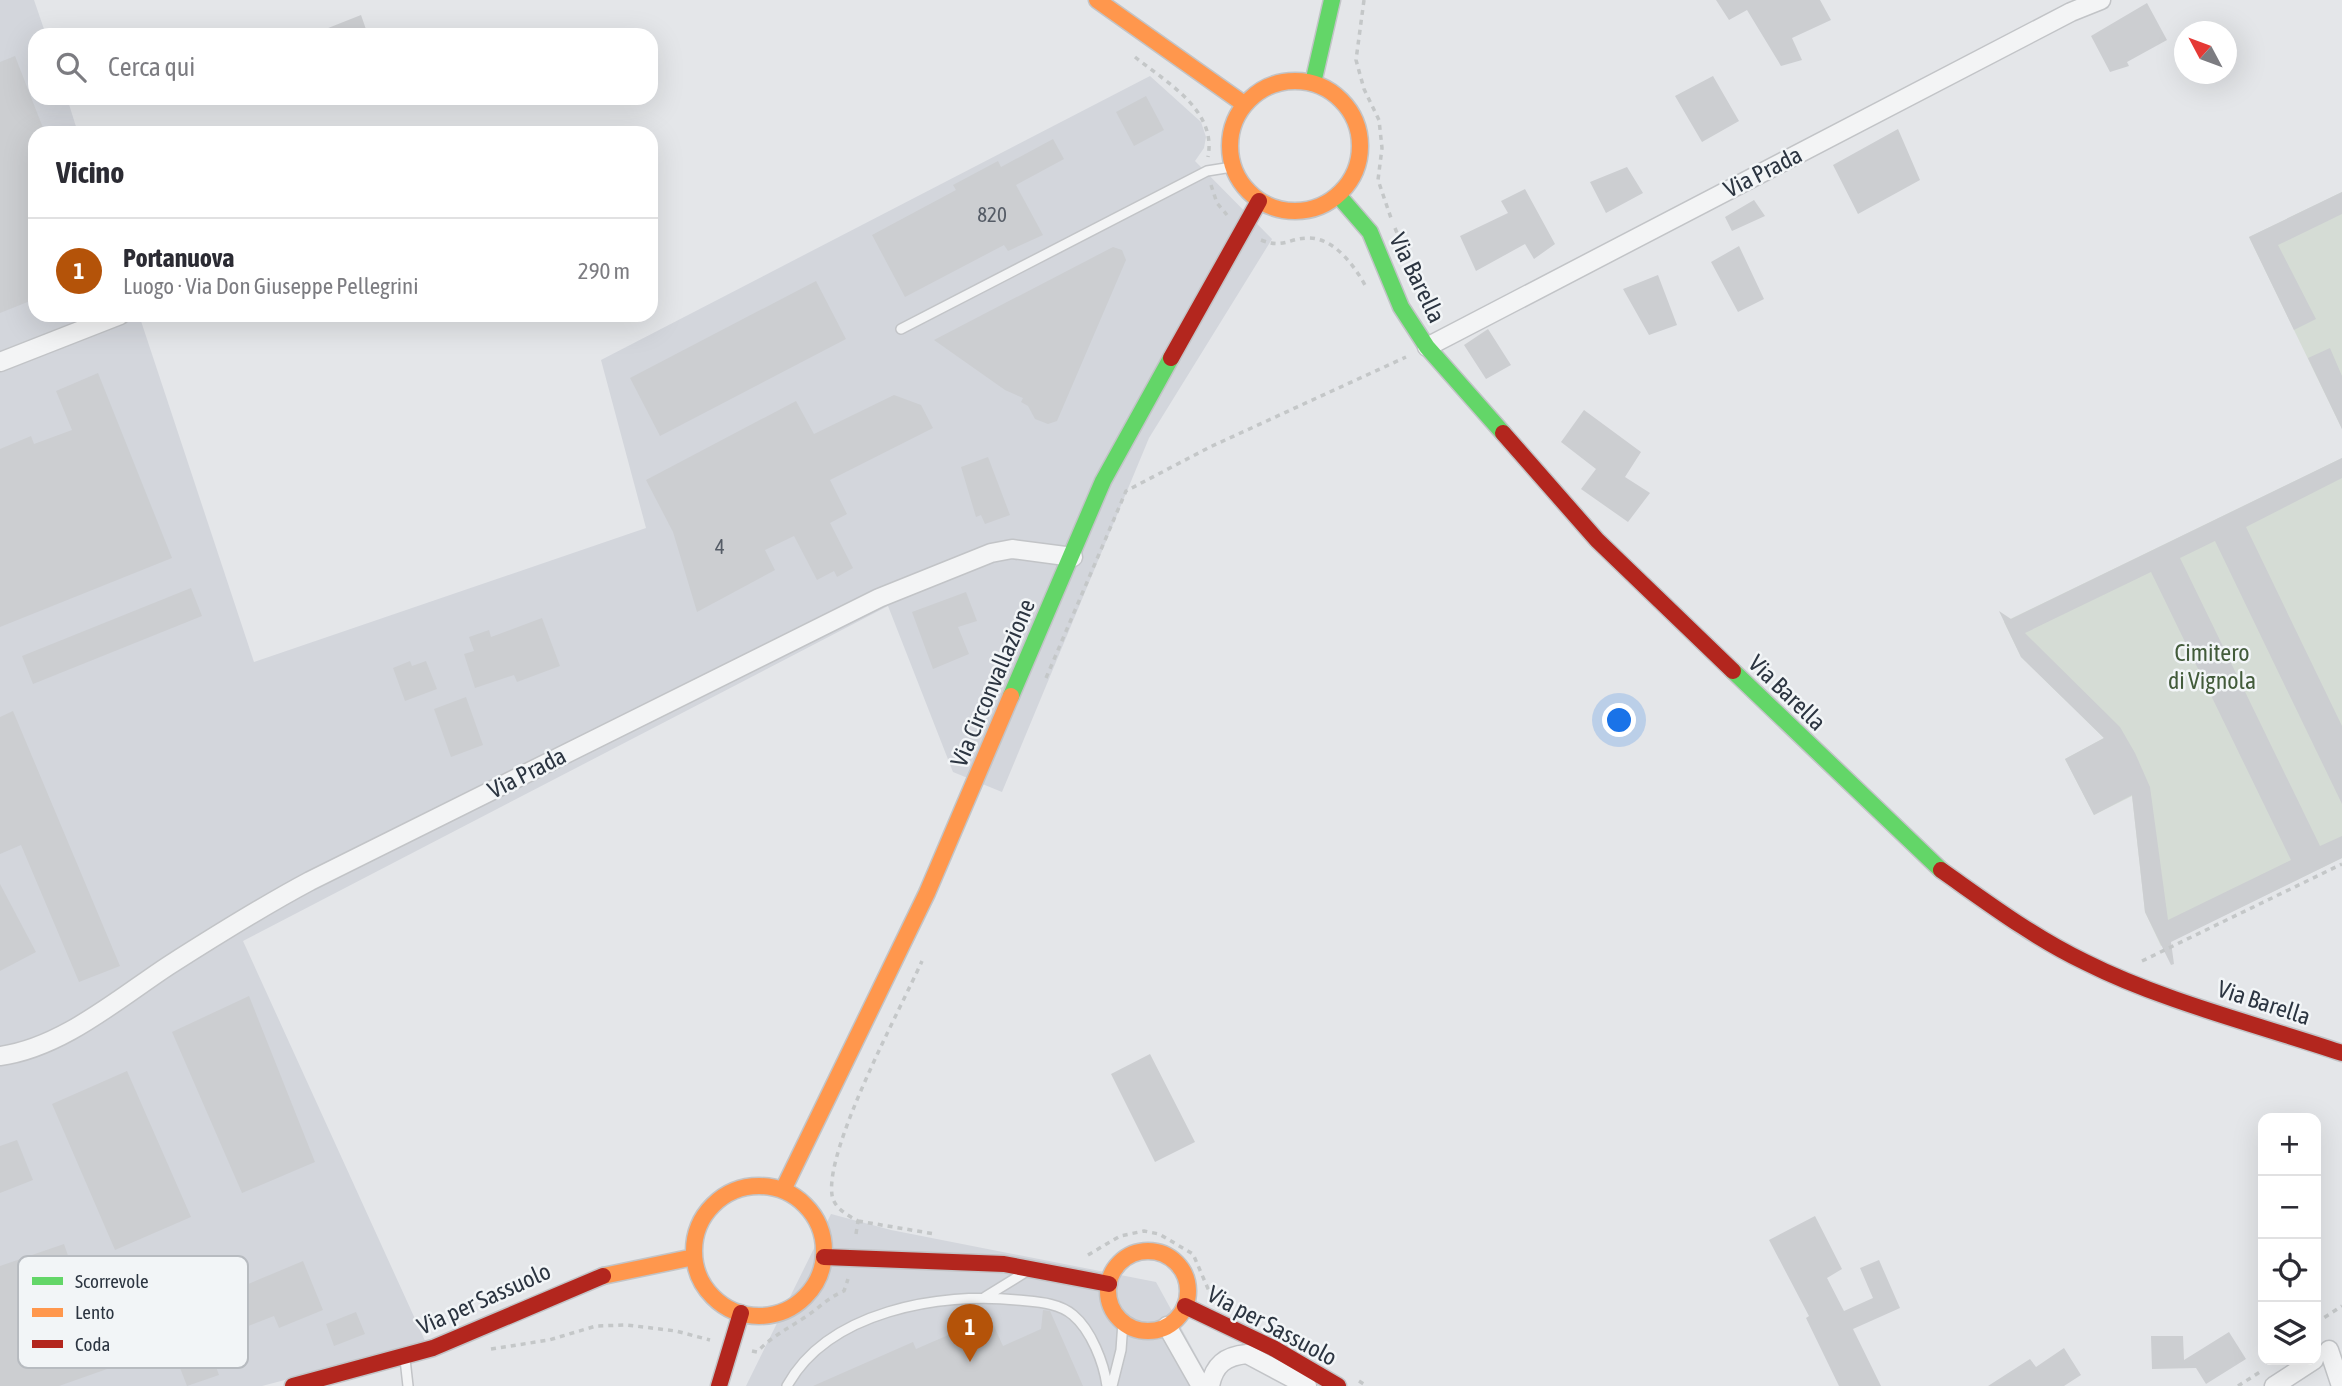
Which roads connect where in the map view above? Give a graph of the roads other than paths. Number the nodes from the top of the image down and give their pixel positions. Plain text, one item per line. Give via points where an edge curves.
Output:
1 (1097, 0) edge
2 (1332, 0) edge
3 (2101, 0) edge
4 (1313, 83) junction
5 (1244, 104) junction
6 (1232, 167) junction
7 (1338, 195) junction
8 (1259, 201) junction
9 (102, 322) edge
10 (901, 328) dead end
11 (1427, 347) junction
12 (0, 362) edge
13 (1073, 557) junction
14 (2342, 1052) edge
15 (2, 1056) edge
16 (783, 1190) junction
17 (824, 1256) junction
18 (694, 1257) junction
19 (1031, 1268) junction
20 (1108, 1284) junction
21 (983, 1298) junction
22 (1185, 1306) junction
23 (741, 1313) junction
24 (1123, 1322) junction
25 (1167, 1326) junction
26 (2325, 1353) edge
27 (405, 1357) junction
28 (293, 1386) edge
29 (408, 1386) edge
30 (719, 1386) edge
31 (788, 1386) edge
32 (1107, 1386) edge
33 (1112, 1386) edge
34 (1201, 1386) edge
35 (1210, 1386) edge
36 (1307, 1386) edge
37 (1337, 1386) edge
38 (2274, 1386) edge
39 (2341, 1386) edge

1 - 5 main road
2 - 4 main road
3 - 11 street, Via Prada
4 - 5 main road via 1283,81 1255,93
4 - 7 main road via 1331,91 1356,122 1358,162
5 - 6 main road via 1230,134
6 - 8 main road via 1242,186
6 - 10 lane via 1207,171
7 - 8 main road via 1323,205 1299,211
7 - 11 main road, Via Barella via 1374,239 1401,307
8 - 13 main road, Via Circonvallazione via 1121,443
9 - 12 street
11 - 14 main road, Via Barella via 1597,540 1938,869 2002,914 2086,963
13 - 15 street, Via Prada via 1012,549 991,553 846,614 310,881 256,910 57,1037
13 - 16 main road, Via Circonvallazione via 926,893
16 - 17 main road via 797,1198 818,1224
16 - 18 main road via 745,1187 720,1199 701,1220
17 - 19 main road
17 - 23 main road via 814,1283 796,1304 779,1313
18 - 23 main road via 704,1286 720,1303
18 - 27 main road, Via per Sassuolo via 592,1278
19 - 20 main road
19 - 21 lane
20 - 22 main road via 1126,1257 1159,1252 1184,1273
20 - 24 main road via 1111,1305
21 - 31 lane via 909,1308 855,1327 810,1356
21 - 32 lane via 1050,1304 1074,1316 1098,1354
22 - 25 main road
22 - 37 main road, Via per Sassuolo via 1273,1348
23 - 30 main road
24 - 25 main road via 1144,1331
24 - 33 lane
25 - 34 street
26 - 38 street
26 - 39 street
27 - 28 main road, Via per Sassuolo
27 - 29 lane
35 - 36 street via 1220,1363 1247,1354

